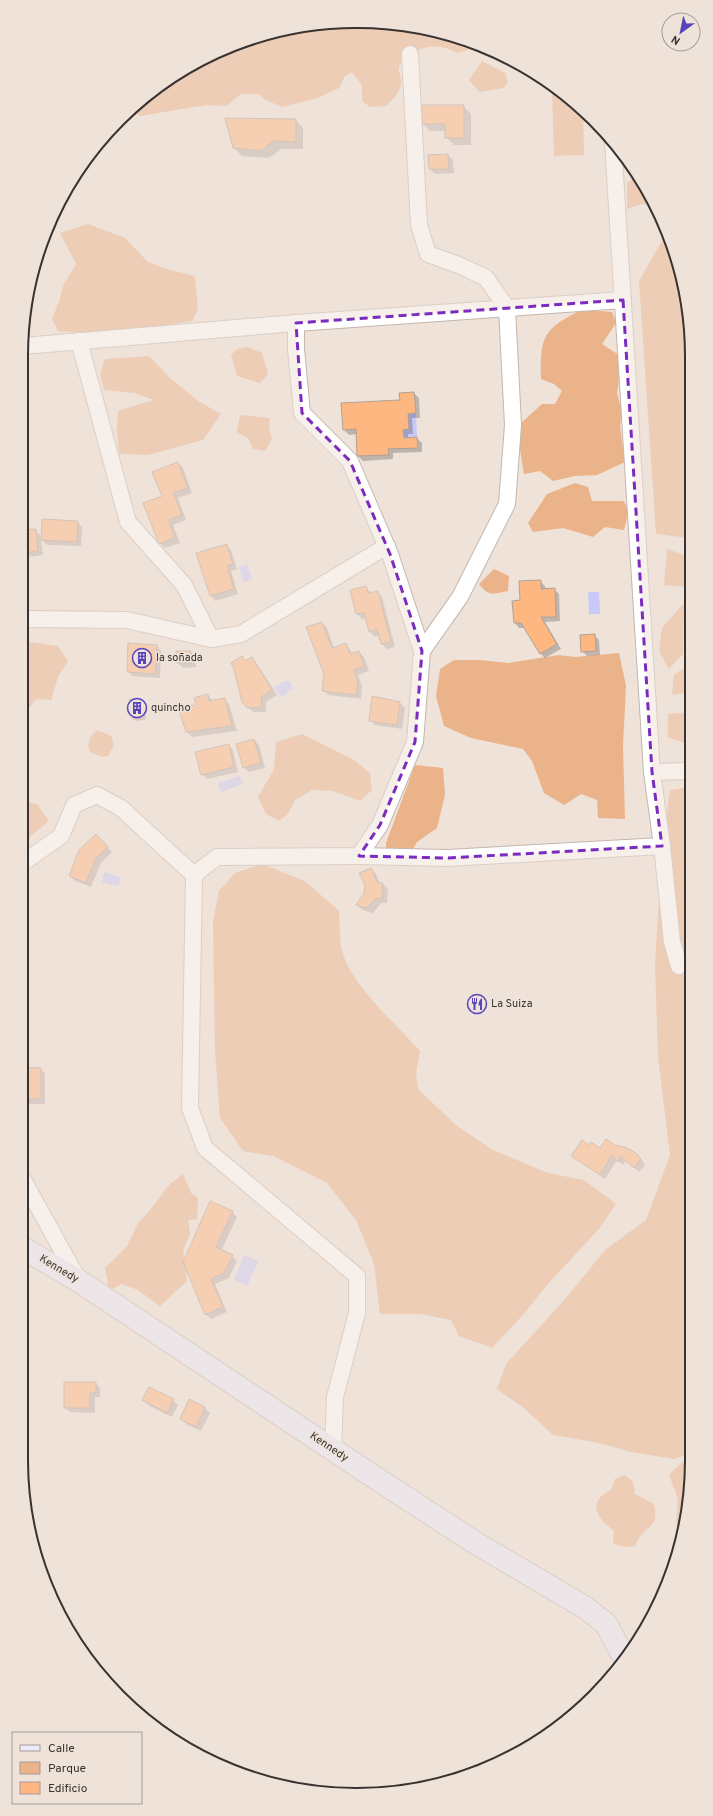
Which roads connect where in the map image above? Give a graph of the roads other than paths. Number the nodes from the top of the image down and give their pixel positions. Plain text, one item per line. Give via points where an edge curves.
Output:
1 (410, 54) dead end
2 (614, 153) edge
3 (623, 300) junction
4 (507, 308) junction
5 (296, 322) junction
6 (79, 341) junction
7 (28, 346) edge
8 (386, 546) junction
9 (28, 620) edge
10 (211, 639) junction
11 (422, 651) junction
12 (685, 771) edge
13 (652, 772) junction
14 (662, 846) junction
15 (359, 856) junction
16 (28, 859) edge
17 (194, 875) junction
18 (679, 966) dead end
19 (28, 1189) edge
20 (28, 1251) edge
21 (79, 1280) junction
22 (333, 1450) junction
23 (622, 1653) edge

1 - 4 street via 419,225 428,254 486,278
2 - 3 street
3 - 4 street
3 - 13 street
4 - 5 street
4 - 11 street via 513,425 507,504 460,597
5 - 6 street
5 - 8 street via 302,413 350,461
6 - 7 street
6 - 10 street via 128,522 184,585
8 - 10 street via 241,634
8 - 11 street
9 - 10 street via 127,620
11 - 15 street via 415,742 380,825
12 - 13 street
13 - 14 street
14 - 15 street via 448,858
14 - 18 street via 672,942
15 - 17 street via 217,857
16 - 17 street via 60,836 74,805 97,795 121,808
17 - 22 street via 190,1108 205,1148 357,1276 357,1313 335,1397
19 - 21 street
20 - 21 main road, Kennedy
21 - 22 main road, Kennedy
22 - 23 main road, Kennedy via 474,1542 586,1608 606,1624

